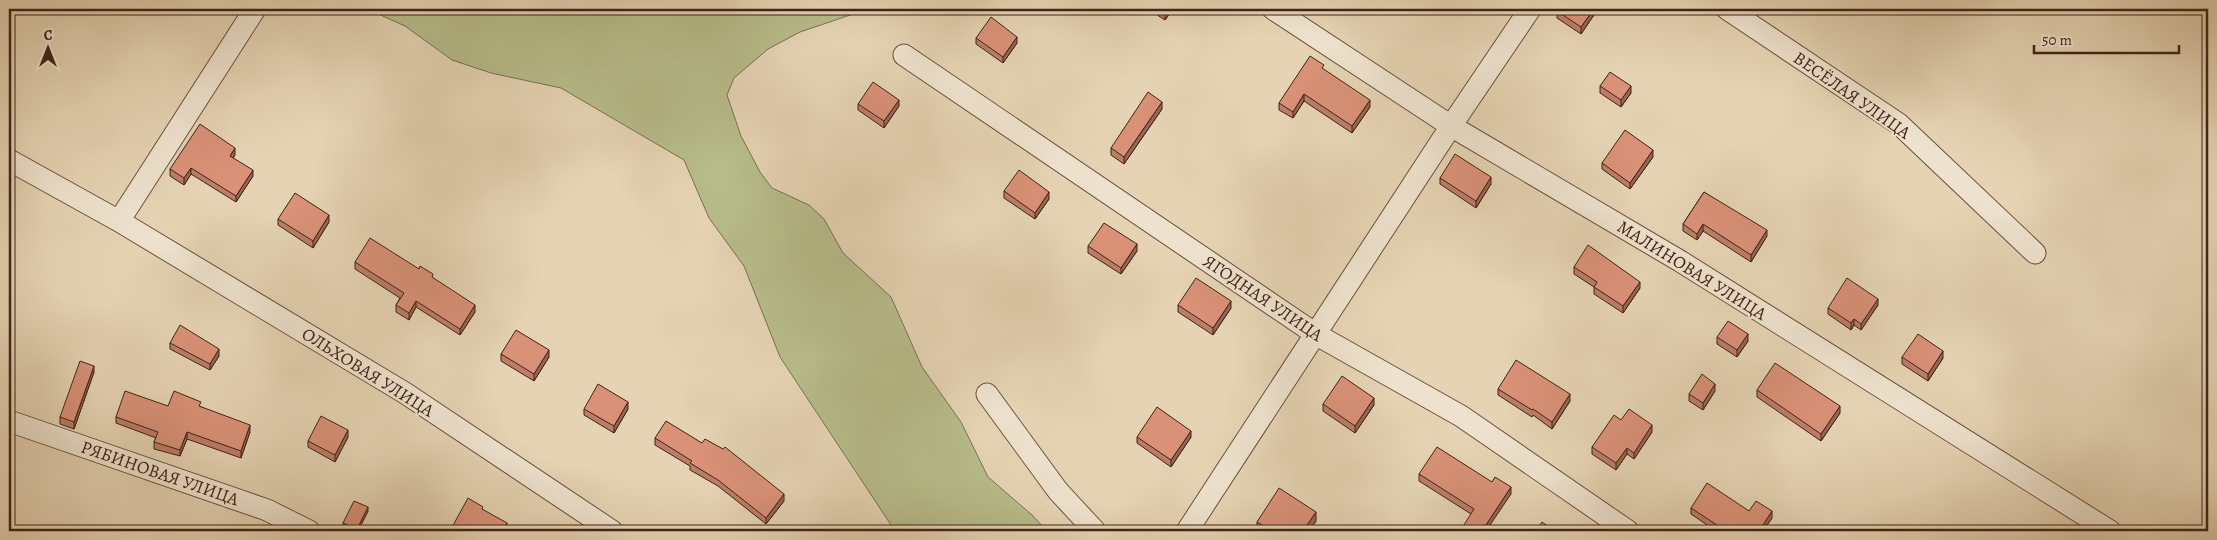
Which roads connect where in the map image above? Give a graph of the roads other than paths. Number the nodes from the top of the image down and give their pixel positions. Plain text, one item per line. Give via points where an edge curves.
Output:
1 (254, 9) edge
2 (1273, 9) edge
3 (1530, 9) edge
4 (1726, 9) edge
5 (904, 55) dead end
6 (1451, 126) junction
7 (9, 161) edge
8 (120, 221) junction
9 (2035, 253) dead end
10 (1317, 335) junction
11 (987, 394) dead end
12 (9, 421) edge
13 (309, 531) edge
14 (612, 531) edge
15 (1095, 531) edge
16 (1187, 531) edge
17 (1628, 531) edge
18 (2110, 531) edge

1 - 8 street
2 - 6 street, МАЛИНОВАЯ УЛИЦА
3 - 6 street
4 - 9 street, ВЕСЁЛАЯ УЛИЦА via 1899,124
5 - 10 street, ЯГОДНАЯ УЛИЦА
6 - 10 street
6 - 18 street, МАЛИНОВАЯ УЛИЦА via 1680,261
7 - 8 street, ОЛЬХОВАЯ УЛИЦА
8 - 14 street, ОЛЬХОВАЯ УЛИЦА via 405,393
10 - 16 street
10 - 17 street, ЯГОДНАЯ УЛИЦА via 1461,416
11 - 15 street via 1058,491
12 - 13 street, РЯБИНОВАЯ УЛИЦА via 267,510

